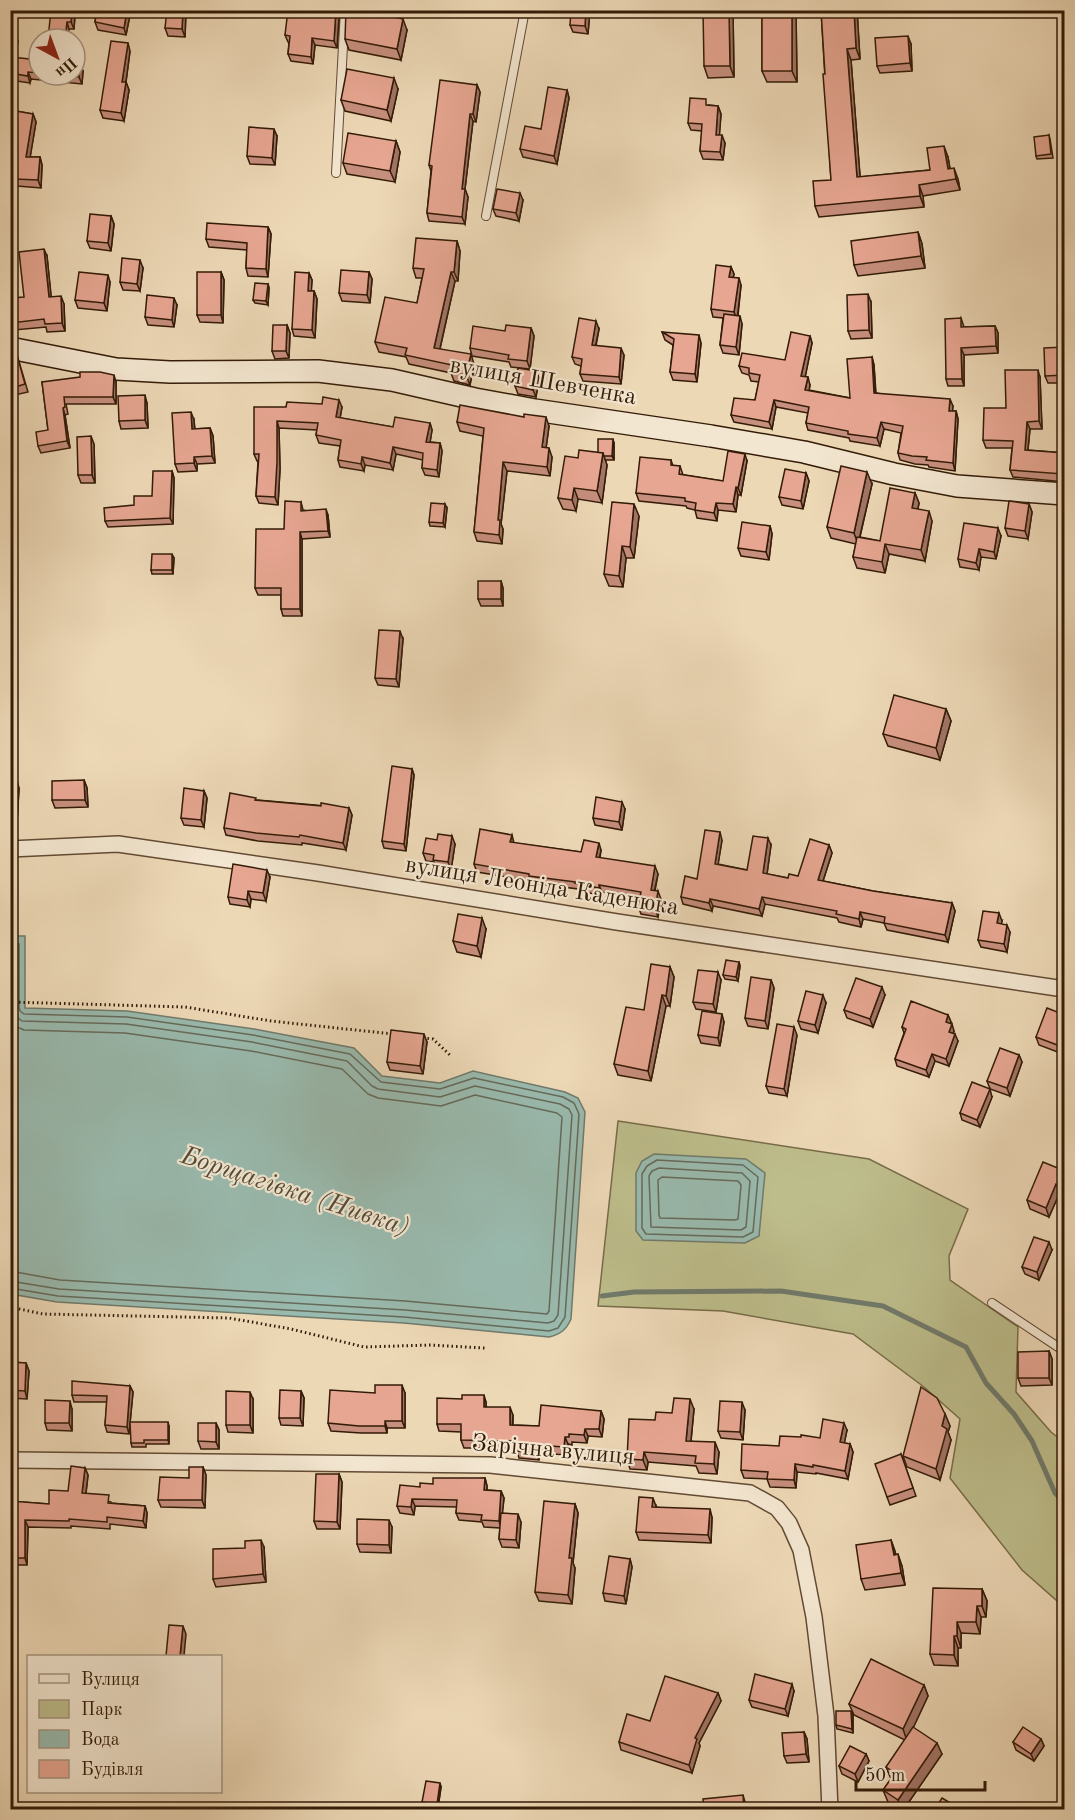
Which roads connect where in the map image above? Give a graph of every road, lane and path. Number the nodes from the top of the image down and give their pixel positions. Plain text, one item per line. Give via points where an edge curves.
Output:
1 (345, 10) edge
2 (525, 10) edge
3 (336, 173) dead end
4 (486, 216) dead end
5 (10, 348) edge
6 (1065, 494) edge
7 (10, 849) edge
8 (1065, 989) edge
9 (10, 1002) edge
10 (401, 1035) edge
11 (422, 1038) edge
12 (451, 1056) dead end
13 (992, 1303) dead end
14 (10, 1307) edge
15 (485, 1348) dead end
16 (1065, 1348) edge
17 (10, 1460) edge
18 (830, 1809) edge

1 - 3 lane
2 - 4 lane
5 - 6 street, вулиця Шевченка via 116,369 318,371 392,380 536,410 804,452 957,486
7 - 8 street, вулиця Леоніда Каденюка via 118,844
9 - 10 path via 185,1007
11 - 12 path via 433,1040
13 - 16 lane
14 - 15 path via 43,1314 229,1318 364,1347
17 - 18 street, Зарічна вулиця via 490,1465 750,1493 777,1508 801,1550 826,1716

